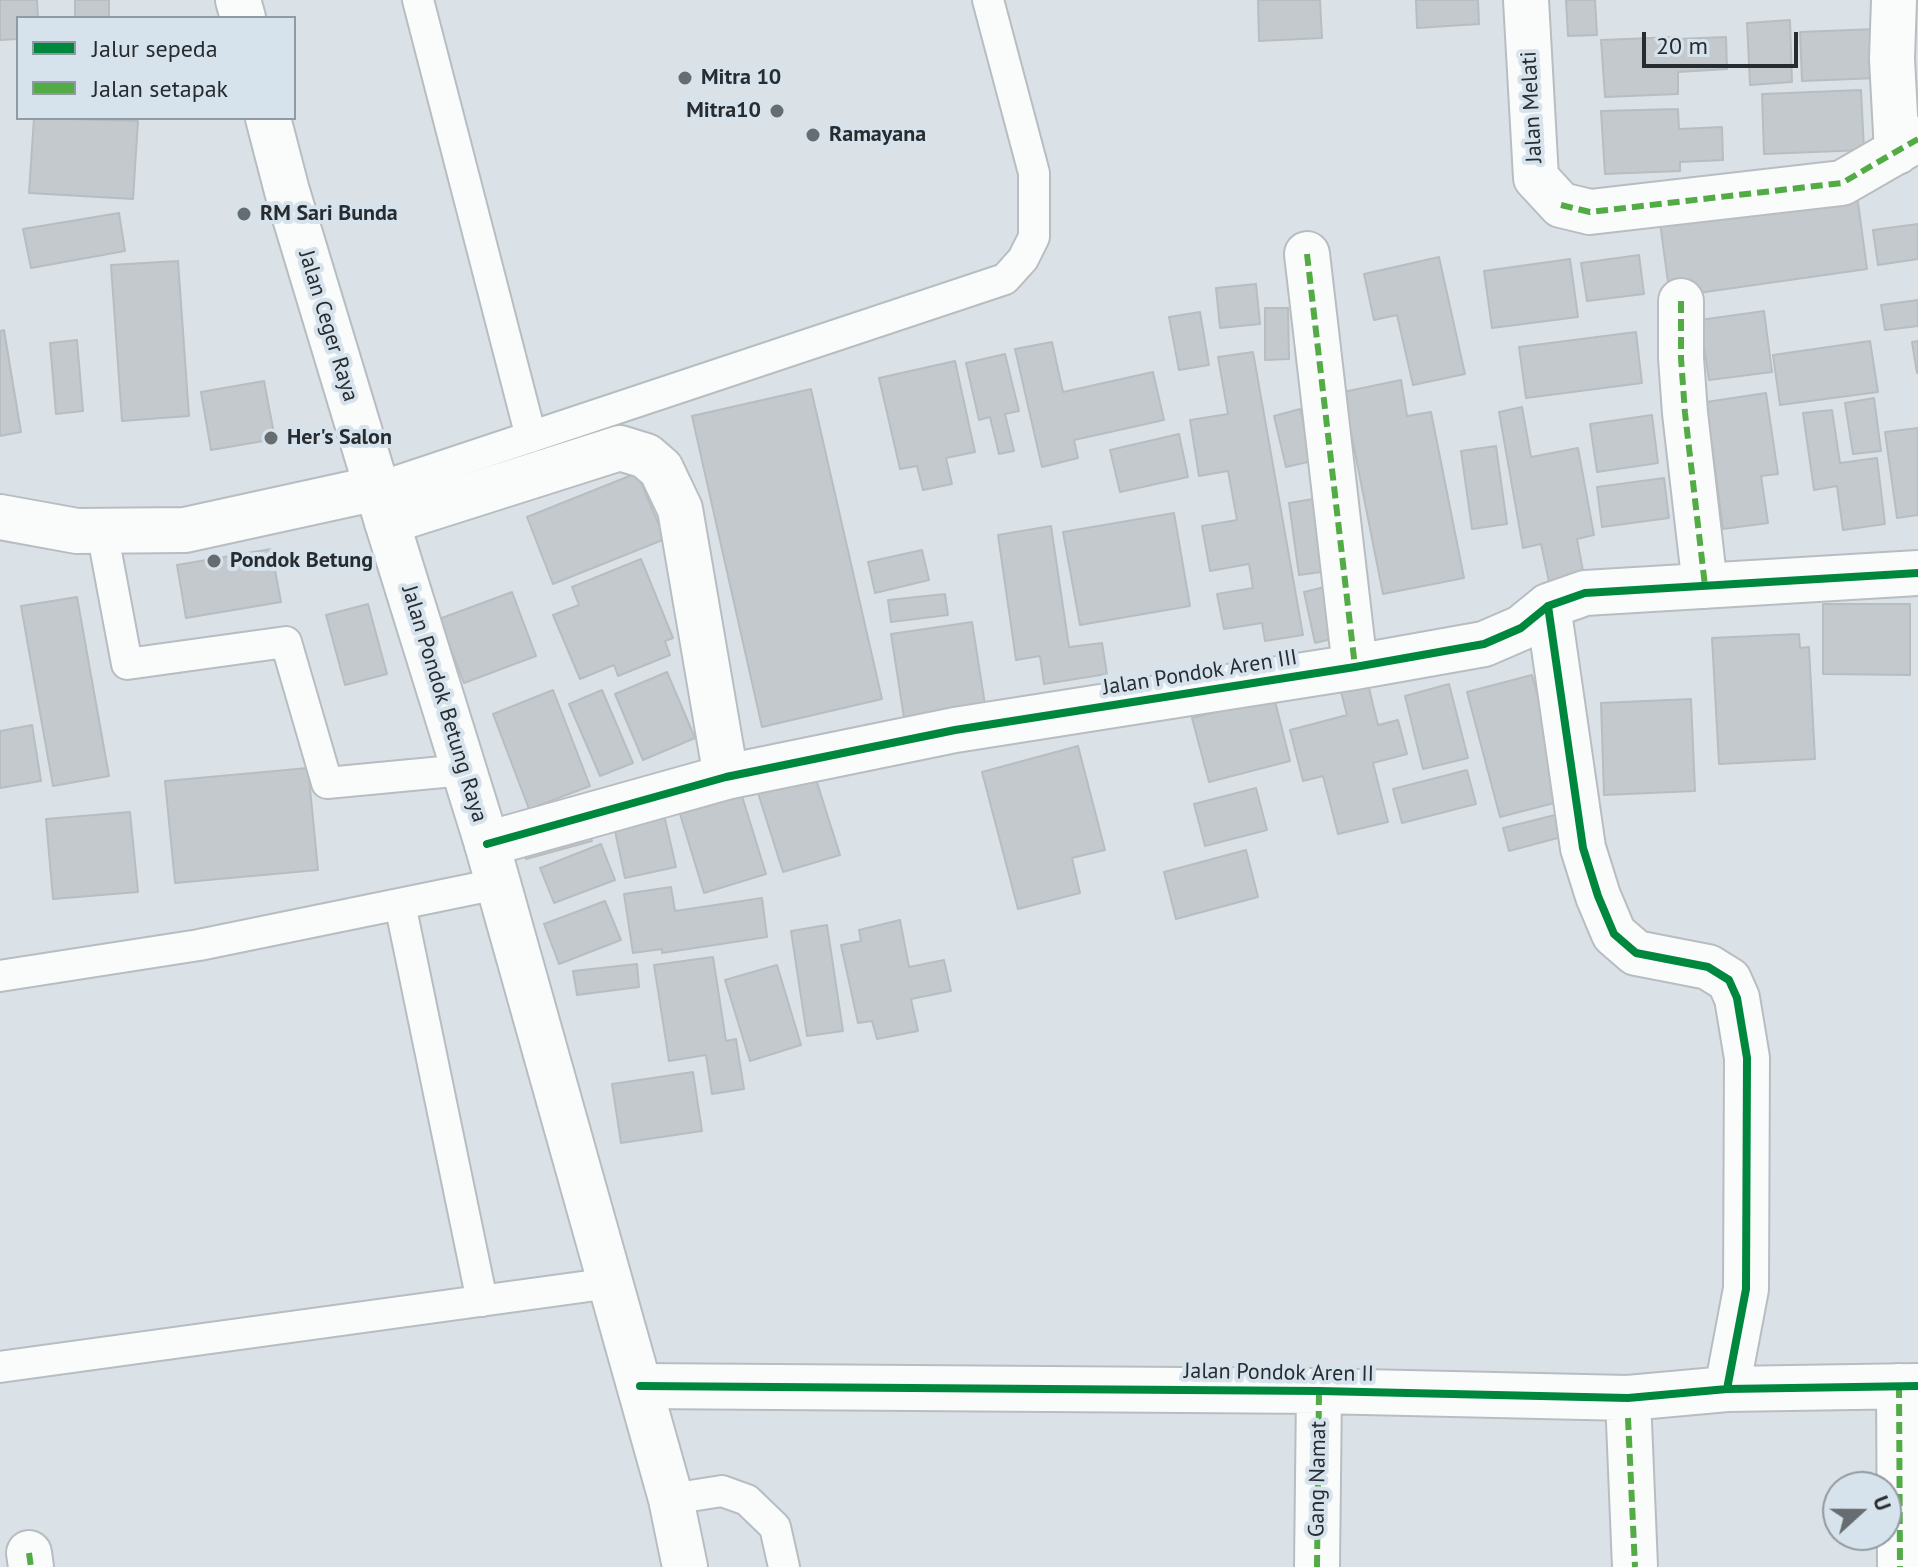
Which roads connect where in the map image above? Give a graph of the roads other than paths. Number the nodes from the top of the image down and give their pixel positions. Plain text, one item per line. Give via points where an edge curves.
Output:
1 (418, 0) edge
2 (988, 0) edge
3 (1526, 0) edge
4 (1894, 0) edge
5 (269, 120) edge
6 (1908, 146) edge
7 (1307, 254) dead end
8 (1681, 301) dead end
9 (531, 437) junction
10 (382, 505) junction
11 (0, 517) edge
12 (102, 531) junction
13 (1918, 573) edge
14 (1705, 586) junction
15 (1548, 606) junction
16 (1355, 667) junction
17 (464, 770) junction
18 (726, 777) junction
19 (492, 864) junction
20 (400, 904) junction
21 (0, 976) edge
22 (611, 1283) junction
23 (482, 1301) junction
24 (0, 1367) edge
25 (640, 1386) junction
26 (1908, 1386) edge
27 (1727, 1389) junction
28 (1319, 1391) junction
29 (1628, 1398) junction
30 (671, 1499) junction
31 (685, 1567) edge
32 (784, 1567) edge
33 (1317, 1567) edge
34 (1635, 1567) edge
35 (1900, 1567) edge

1 - 9 lane
2 - 9 lane via 1034,173 1034,237 1005,279
3 - 6 street, Jalan Melati via 1536,178 1561,205 1590,212 1842,183
4 - 6 street via 1892,59
5 - 10 street, Jalan Ceger Raya
7 - 16 street
8 - 14 street via 1684,400
9 - 10 lane
10 - 12 street via 185,530
10 - 17 street, Jalan Pondok Betung Raya
10 - 18 street via 620,448 646,456 661,469 680,509
11 - 12 street
12 - 17 lane via 127,664 286,642 327,783
13 - 14 street, Jalan Pondok Aren III
14 - 15 street, Jalan Pondok Aren III via 1585,593
15 - 16 street, Jalan Pondok Aren III via 1521,628 1484,644
15 - 27 street via 1583,848 1614,934 1636,953 1708,967 1729,980 1737,998 1747,1058 1746,1289
16 - 18 street, Jalan Pondok Aren III via 955,730
17 - 19 street, Jalan Pondok Betung Raya
18 - 19 street, Jalan Pondok Aren III
19 - 20 lane
19 - 22 street, Jalan Pondok Betung Raya
20 - 21 lane via 199,945
20 - 23 lane
22 - 23 lane
22 - 25 street, Jalan Pondok Betung Raya
23 - 24 lane
25 - 28 street, Jalan Pondok Aren II
25 - 30 street, Jalan Pondok Betung Raya
26 - 27 street, Jalan Pondok Aren II
26 - 35 street
27 - 29 street, Jalan Pondok Aren II
28 - 29 street, Jalan Pondok Aren II
28 - 33 street, Gang Namat
29 - 34 street
30 - 31 street, Jalan Pondok Betung Raya
30 - 32 lane via 722,1491 747,1500 775,1527

